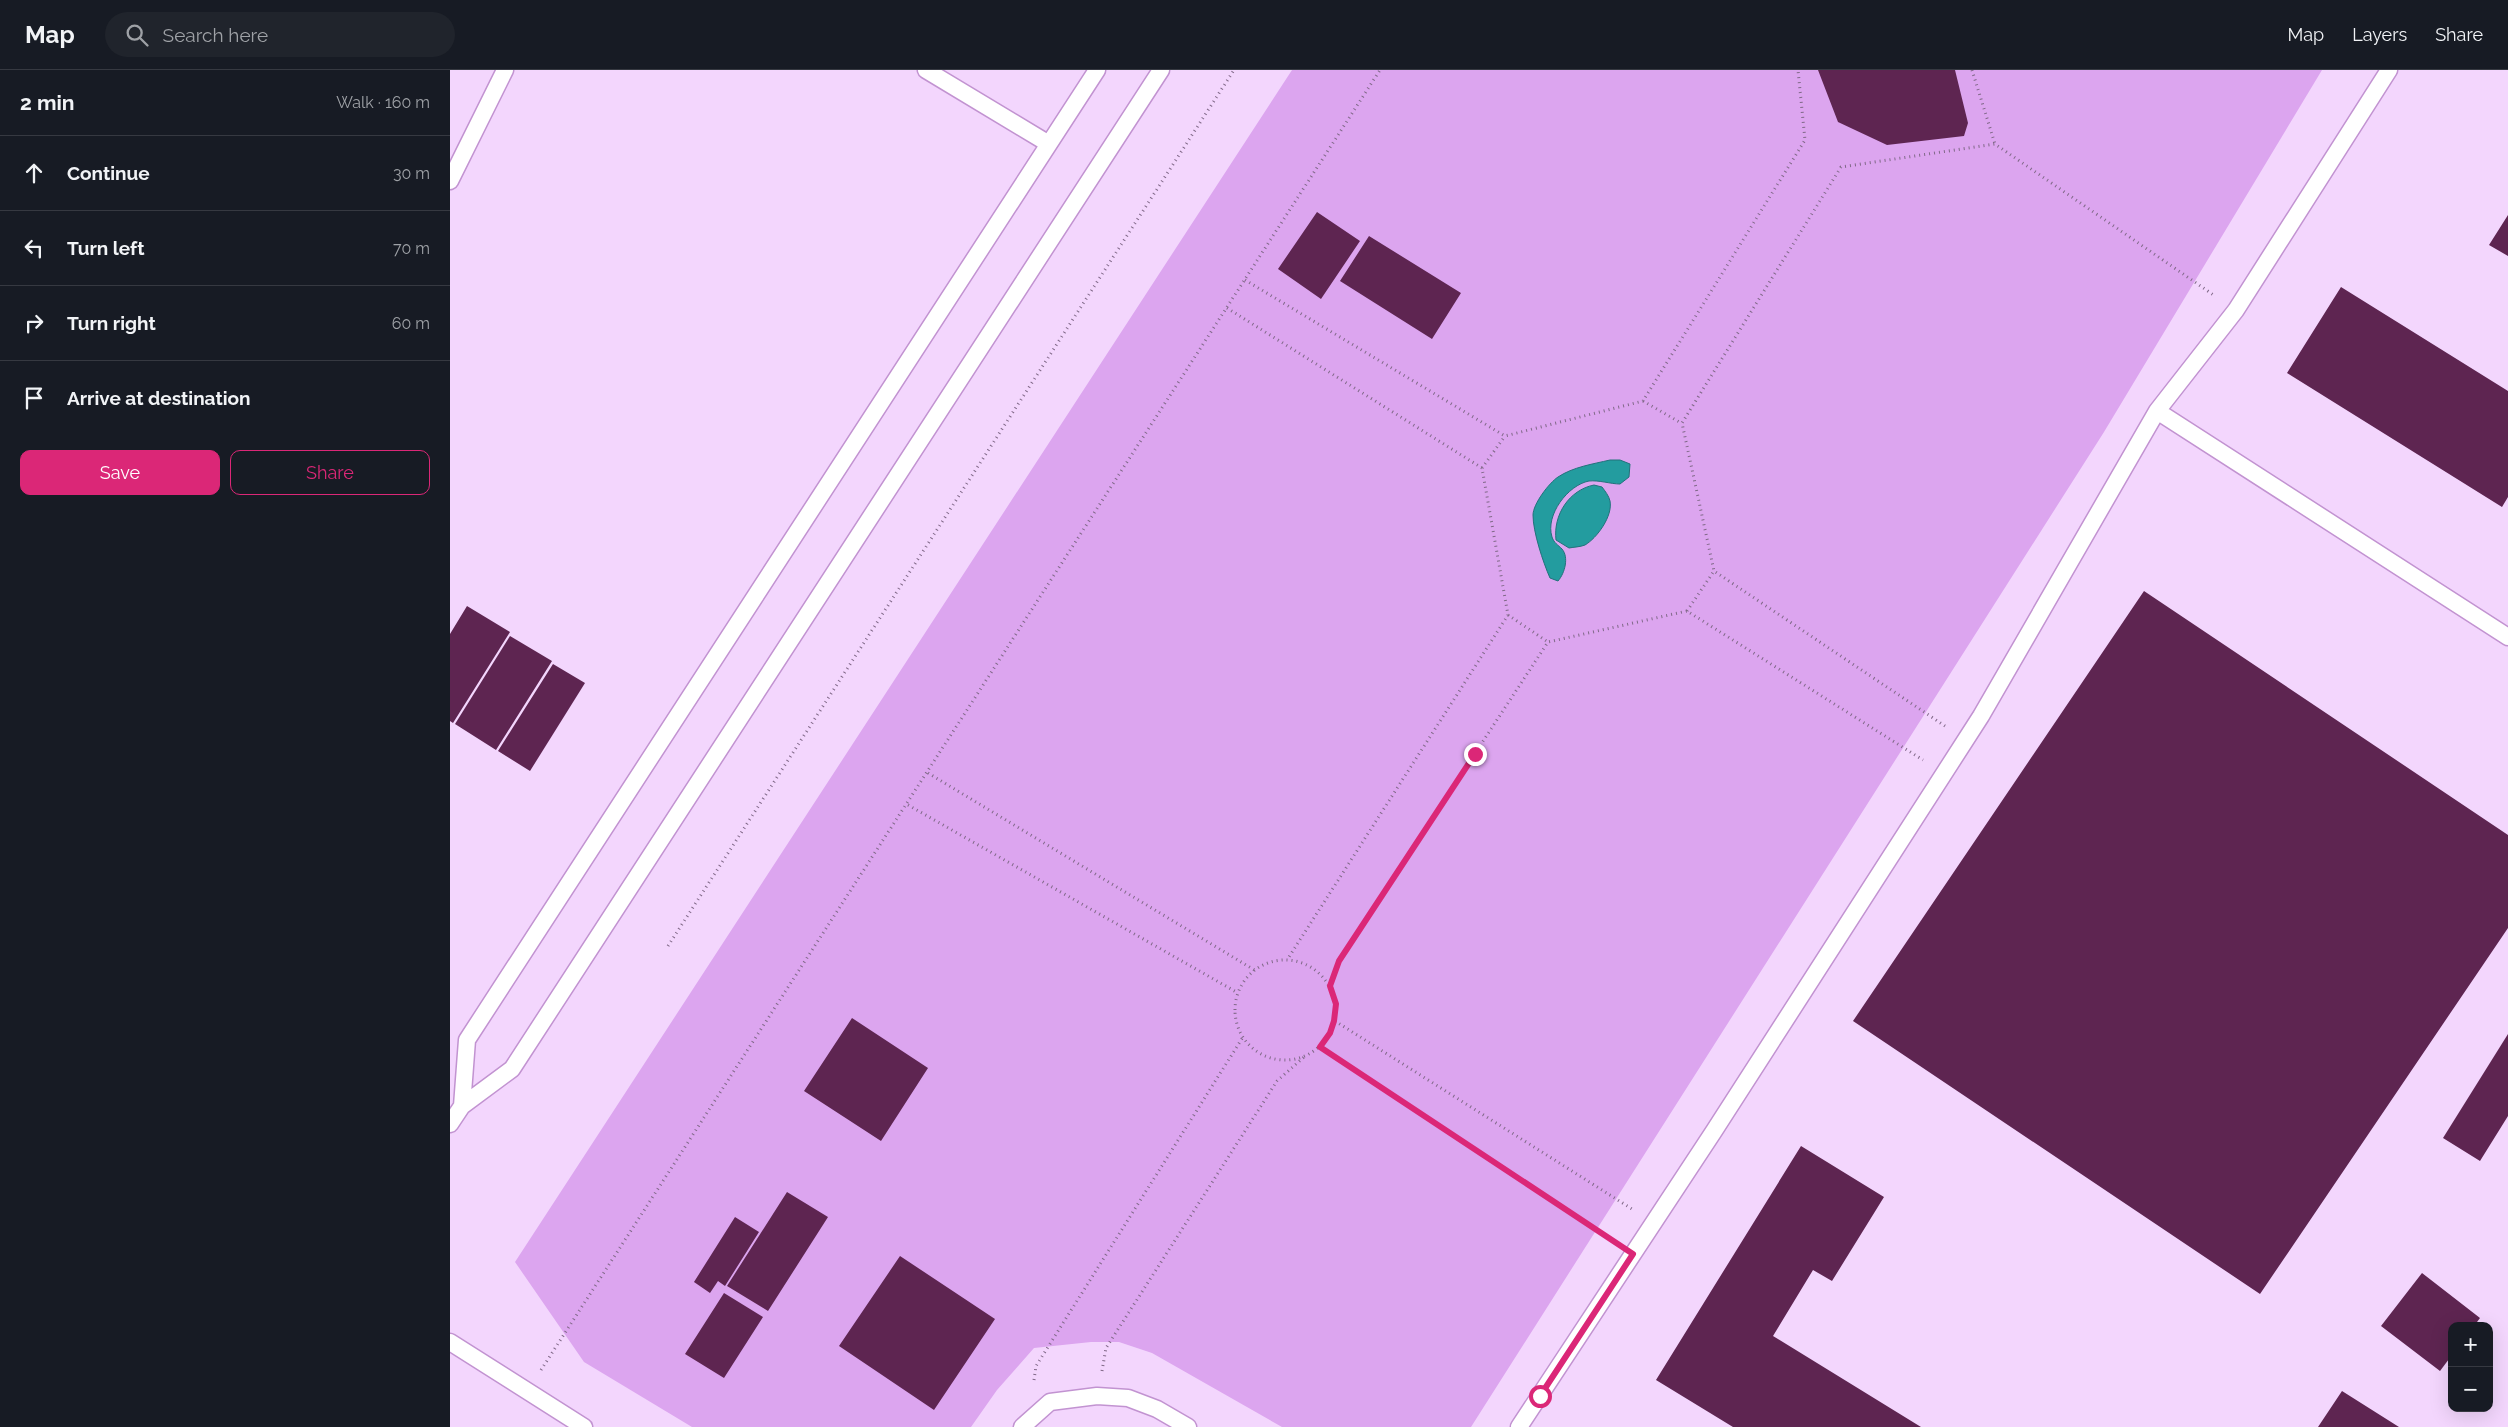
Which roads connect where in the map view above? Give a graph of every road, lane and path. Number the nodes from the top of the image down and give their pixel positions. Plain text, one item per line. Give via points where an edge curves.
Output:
1 (505, 70) edge
2 (926, 70) edge
3 (1097, 70) edge
4 (1161, 70) edge
5 (1234, 70) edge
6 (1380, 70) edge
7 (1798, 70) edge
8 (1972, 70) edge
9 (2389, 70) edge
10 (1049, 144) junction
11 (1995, 144) junction
12 (450, 181) edge
13 (1245, 280) junction
14 (1227, 308) junction
15 (2236, 310) junction
16 (1643, 401) junction
17 (2157, 411) junction
18 (1682, 423) junction
19 (1505, 436) junction
20 (1482, 468) junction
21 (1714, 571) junction
22 (1687, 611) junction
23 (1508, 615) junction
24 (2508, 637) edge
25 (1548, 642) junction
26 (1965, 740) junction
27 (928, 773) junction
28 (1944, 773) junction
29 (908, 805) junction
30 (668, 946) dead end
31 (1287, 960) junction
32 (1256, 971) junction
33 (1330, 986) junction
34 (1238, 993) junction
35 (1334, 1021) junction
36 (1243, 1037) junction
37 (1320, 1047) junction
38 (1304, 1057) junction
39 (462, 1106) junction
40 (450, 1124) edge
41 (1654, 1223) junction
42 (1633, 1254) junction
43 (450, 1342) edge
44 (527, 1391) junction
45 (1097, 1396) junction
46 (1025, 1425) edge
47 (584, 1427) edge
48 (1188, 1427) edge
49 (1520, 1427) edge

1 - 12 lane
2 - 10 lane
3 - 10 lane
4 - 39 lane via 512,1070
5 - 30 path
6 - 13 path
7 - 16 path via 1805,140
8 - 11 path
9 - 15 lane
10 - 39 lane via 467,1040
11 - 15 path
11 - 18 path via 1841,167
13 - 14 path
13 - 19 path
14 - 20 path
14 - 27 path
15 - 17 lane
16 - 18 path
16 - 19 path
17 - 24 lane
17 - 26 lane
18 - 21 path
19 - 20 path
20 - 23 path
21 - 22 path
21 - 26 path
22 - 25 path
22 - 28 path
23 - 25 path
23 - 31 path
25 - 33 path via 1339,961
26 - 28 lane
27 - 29 path
27 - 32 path
28 - 41 lane
29 - 34 path
29 - 44 path
31 - 32 path via 1268,963
31 - 33 path via 1304,963 1319,972
32 - 34 path via 1247,978
33 - 35 path via 1336,1004
34 - 36 path via 1236,1020
35 - 37 path
35 - 41 path
36 - 38 path via 1263,1055 1286,1060
36 - 46 path via 1036,1366
37 - 38 path
37 - 42 path
38 - 45 path via 1277,1081 1106,1348
39 - 40 lane
41 - 42 lane
42 - 49 lane
43 - 44 lane
44 - 47 lane
45 - 46 lane via 1050,1402
45 - 48 lane via 1128,1398 1157,1409

